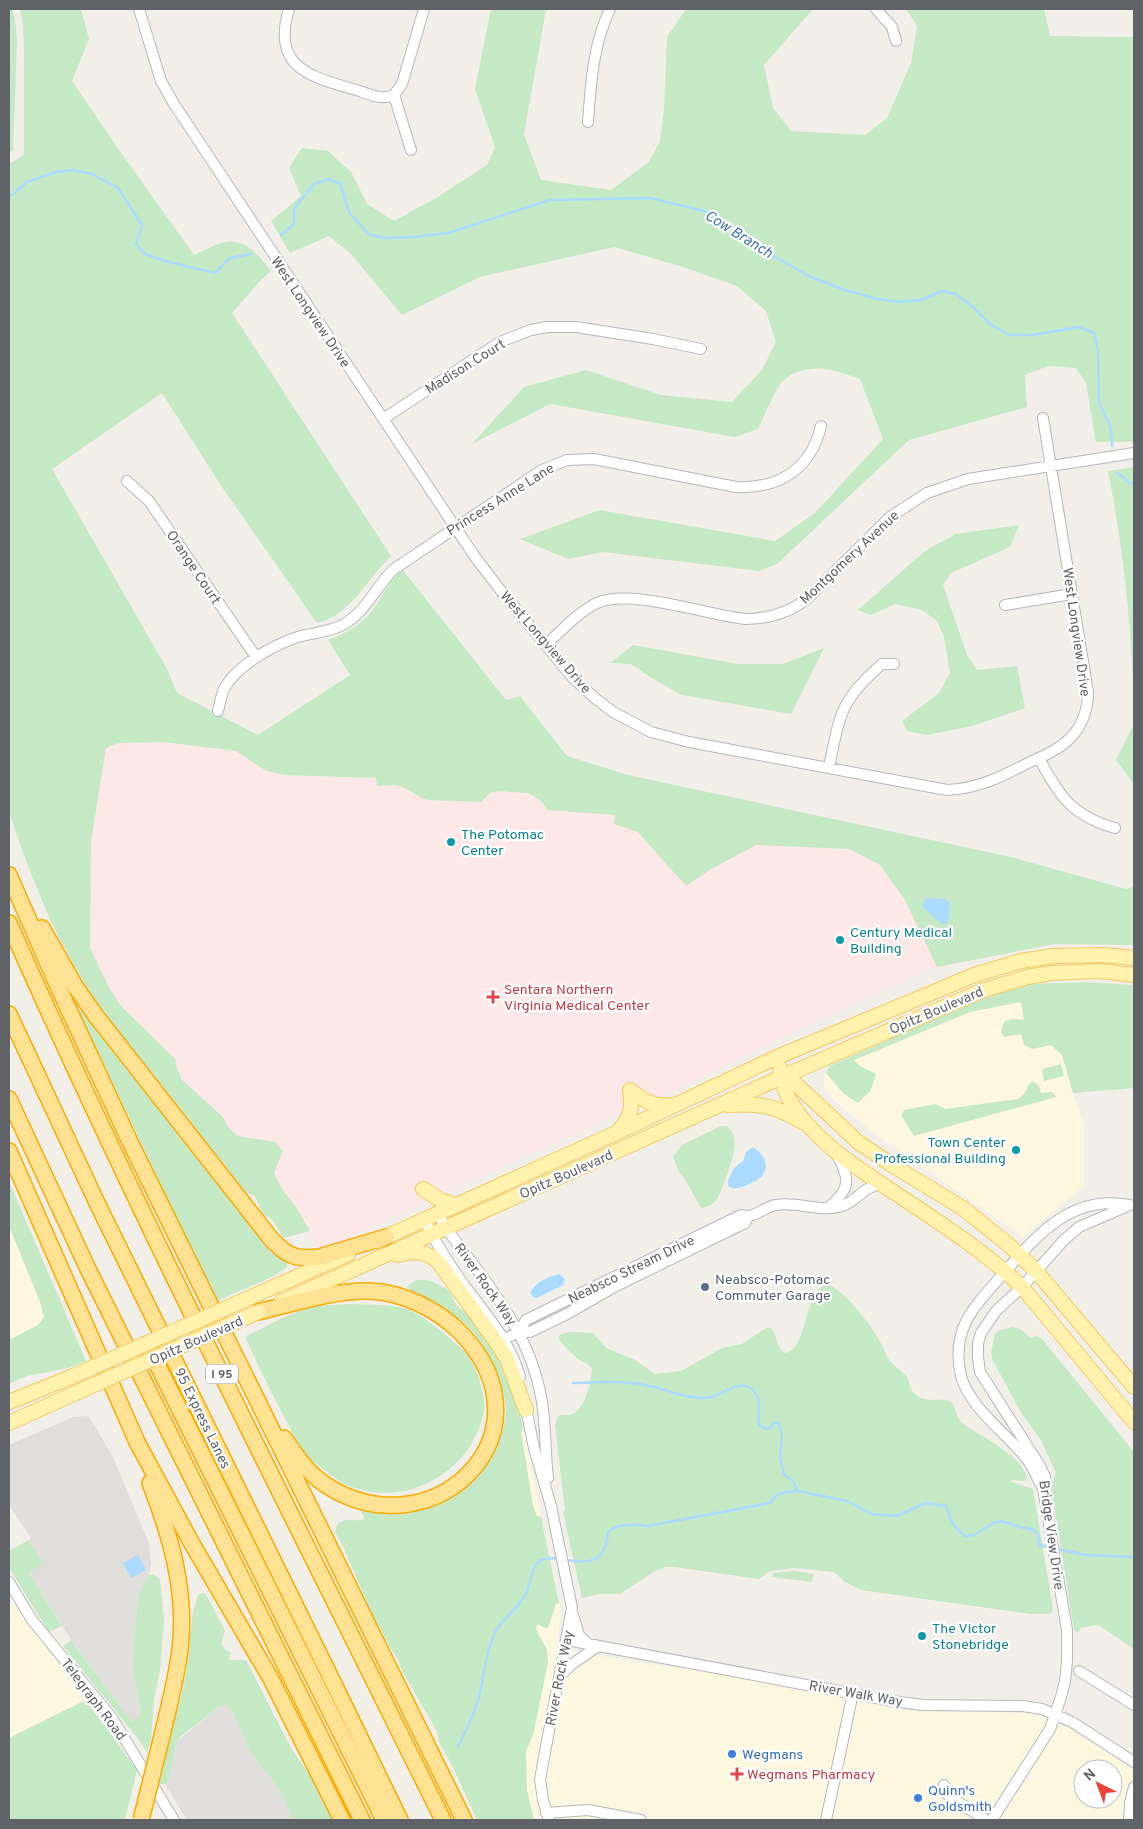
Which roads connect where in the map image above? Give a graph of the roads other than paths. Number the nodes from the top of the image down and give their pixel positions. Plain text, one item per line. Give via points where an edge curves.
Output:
1 (139, 9) edge
2 (289, 9) edge
3 (424, 9) edge
4 (610, 9) edge
5 (876, 9) edge
6 (896, 41) dead end
7 (394, 95) junction
8 (588, 122) dead end
9 (411, 150) dead end
10 (701, 349) dead end
11 (1043, 418) dead end
12 (383, 419) junction
13 (821, 426) dead end
14 (1134, 453) edge
15 (1051, 466) junction
16 (127, 481) dead end
17 (455, 526) junction
18 (1072, 594) junction
19 (1005, 605) dead end
20 (546, 645) junction
21 (256, 657) junction
22 (894, 664) dead end
23 (218, 711) dead end
24 (1039, 758) junction
25 (829, 768) junction
26 (1115, 828) dead end
27 (9, 864) edge
28 (9, 875) edge
29 (9, 924) edge
30 (1134, 958) edge
31 (1134, 975) edge
32 (9, 1014) edge
33 (776, 1058) junction
34 (784, 1076) junction
35 (9, 1099) edge
36 (681, 1102) junction
37 (719, 1106) junction
38 (813, 1129) junction
39 (616, 1133) junction
40 (834, 1149) junction
41 (9, 1151) edge
42 (882, 1184) junction
43 (424, 1189) dead end
44 (456, 1205) junction
45 (1132, 1205) edge
46 (829, 1207) junction
47 (438, 1213) junction
48 (424, 1219) junction
49 (445, 1227) junction
50 (431, 1234) junction
51 (386, 1237) junction
52 (1019, 1254) junction
53 (372, 1260) junction
54 (1005, 1271) junction
55 (1036, 1271) junction
56 (1022, 1286) junction
57 (258, 1312) junction
58 (519, 1332) junction
59 (504, 1339) junction
60 (147, 1344) junction
61 (154, 1359) junction
62 (248, 1382) junction
63 (1134, 1387) edge
64 (9, 1401) edge
65 (526, 1410) junction
66 (127, 1421) junction
67 (1134, 1422) edge
68 (9, 1423) edge
69 (1043, 1488) junction
70 (551, 1506) junction
71 (9, 1582) edge
72 (572, 1611) junction
73 (567, 1640) junction
74 (593, 1645) junction
75 (1079, 1671) dead end
76 (560, 1676) junction
77 (853, 1693) junction
78 (1134, 1705) edge
79 (1055, 1714) junction
80 (1134, 1762) edge
81 (944, 1785) dead end
82 (1134, 1787) edge
83 (548, 1817) edge
84 (141, 1820) edge
85 (174, 1820) edge
86 (342, 1820) edge
87 (362, 1820) edge
88 (384, 1820) edge
89 (400, 1820) edge
90 (443, 1820) edge
91 (464, 1820) edge
92 (641, 1820) edge
93 (826, 1820) edge
94 (986, 1820) edge
95 (992, 1820) edge
96 (1129, 1820) edge

1 - 12 street, West Longview Drive via 156,67 174,104
2 - 7 street via 284,42 298,66 319,78 381,98
3 - 7 street via 402,84
4 - 8 street via 594,54
5 - 6 street via 892,27
7 - 9 street
10 - 12 street, Madison Court via 576,327 531,330 500,342
11 - 15 street, West Longview Drive
12 - 17 street, West Longview Drive
13 - 17 street, Princess Anne Lane via 814,447 801,465 781,480 769,484 736,487 594,458 567,460 542,470
14 - 15 street, Montgomery Avenue
15 - 18 street, West Longview Drive
15 - 20 street, Montgomery Avenue via 968,479 927,492 890,517 808,598 783,613 745,620 639,599 613,598 588,608
16 - 21 street, Orange Court via 149,501
17 - 20 street, West Longview Drive via 485,571
17 - 21 street, Princess Anne Lane via 394,569 364,608 346,623 296,638
18 - 19 street
18 - 24 street, West Longview Drive via 1088,692 1087,708 1072,736
20 - 25 street, West Longview Drive via 573,678 596,699 651,732
21 - 23 street, Princess Anne Lane via 224,688
22 - 25 street via 882,664 863,680 850,699 840,718
24 - 25 street, West Longview Drive via 996,779 957,790
24 - 26 street via 1053,785 1069,805 1090,819
27 - 51 highway via 45,935 96,1016 281,1250 308,1259
28 - 62 highway via 103,1084
29 - 90 highway, I 95 via 161,1252
30 - 33 main road, Opitz Boulevard via 1076,955 999,967
31 - 34 main road, Opitz Boulevard via 1099,971 1051,972 1004,983
32 - 89 highway, 95 Express Lanes via 98,1205
33 - 34 main road
33 - 36 main road, Opitz Boulevard
34 - 37 main road, Opitz Boulevard
34 - 38 main road via 785,1090 791,1102
34 - 52 main road via 858,1142 964,1209
35 - 87 highway via 88,1269
36 - 39 main road, Opitz Boulevard
36 - 39 main road via 664,1106 650,1104 630,1090 631,1111
37 - 38 main road via 753,1103 767,1106 783,1111
37 - 49 main road, Opitz Boulevard
38 - 40 main road
39 - 44 main road, Opitz Boulevard
40 - 42 main road
40 - 46 street via 847,1180 843,1194
41 - 66 highway
42 - 46 street, Neabsco Stream Drive via 865,1189 843,1206
42 - 54 main road
43 - 44 main road via 440,1200
44 - 47 main road, Opitz Boulevard
45 - 52 street via 1116,1202 1077,1210 1049,1225
45 - 55 street, Bridge View Drive via 1079,1227
46 - 58 street, Neabsco Stream Drive via 778,1204 567,1314 530,1332
47 - 48 main road, Opitz Boulevard
47 - 49 street, River Rock Way
48 - 50 street, River Rock Way
48 - 51 main road, Opitz Boulevard
49 - 50 main road, Opitz Boulevard
49 - 58 street, River Rock Way via 508,1312
50 - 53 main road, Opitz Boulevard
50 - 59 street, River Rock Way
51 - 60 main road, Opitz Boulevard, bridge
52 - 54 street
52 - 55 main road
53 - 57 main road, Opitz Boulevard
53 - 65 main road via 414,1252 425,1253 438,1261 502,1351
54 - 56 main road
54 - 69 street via 968,1316 963,1328 959,1357 962,1376 977,1405 1030,1463
55 - 56 street, Bridge View Drive
55 - 63 main road
56 - 67 main road
56 - 69 street, Bridge View Drive via 996,1311 981,1333 978,1364 985,1382 1040,1466 1045,1477
57 - 61 main road, Opitz Boulevard, bridge
57 - 62 highway via 339,1293 369,1291 399,1296 428,1308 466,1338 485,1366 496,1400 494,1426 479,1462 452,1488 422,1501 374,1504 352,1498 311,1473
58 - 59 street, Neabsco Stream Drive
58 - 70 street, River Rock Way via 535,1373 542,1403
59 - 65 street, River Rock Way via 515,1361
60 - 61 highway
60 - 64 main road, Opitz Boulevard, bridge
61 - 68 main road, Opitz Boulevard, bridge
61 - 88 highway
62 - 91 highway
65 - 70 street, River Rock Way
66 - 84 highway, bridge via 168,1533 180,1600 180,1648 176,1672
66 - 86 highway via 191,1542 271,1679
69 - 79 street, Bridge View Drive via 1067,1630 1067,1661 1062,1696
70 - 72 street, River Rock Way
71 - 85 street, Telegraph Road via 38,1627 112,1718
72 - 73 street, River Rock Way
72 - 74 street via 579,1634
73 - 74 street, River Walk Way
73 - 76 street, River Rock Way
74 - 76 street
74 - 77 street, River Walk Way
75 - 78 street
76 - 83 street, River Rock Way via 540,1779
77 - 79 street, River Walk Way via 923,1705 1023,1706
77 - 93 street
79 - 80 street, River Walk Way
79 - 95 street, Bridge View Drive via 1050,1729
81 - 94 street via 949,1796
82 - 96 street
83 - 92 street via 588,1810

